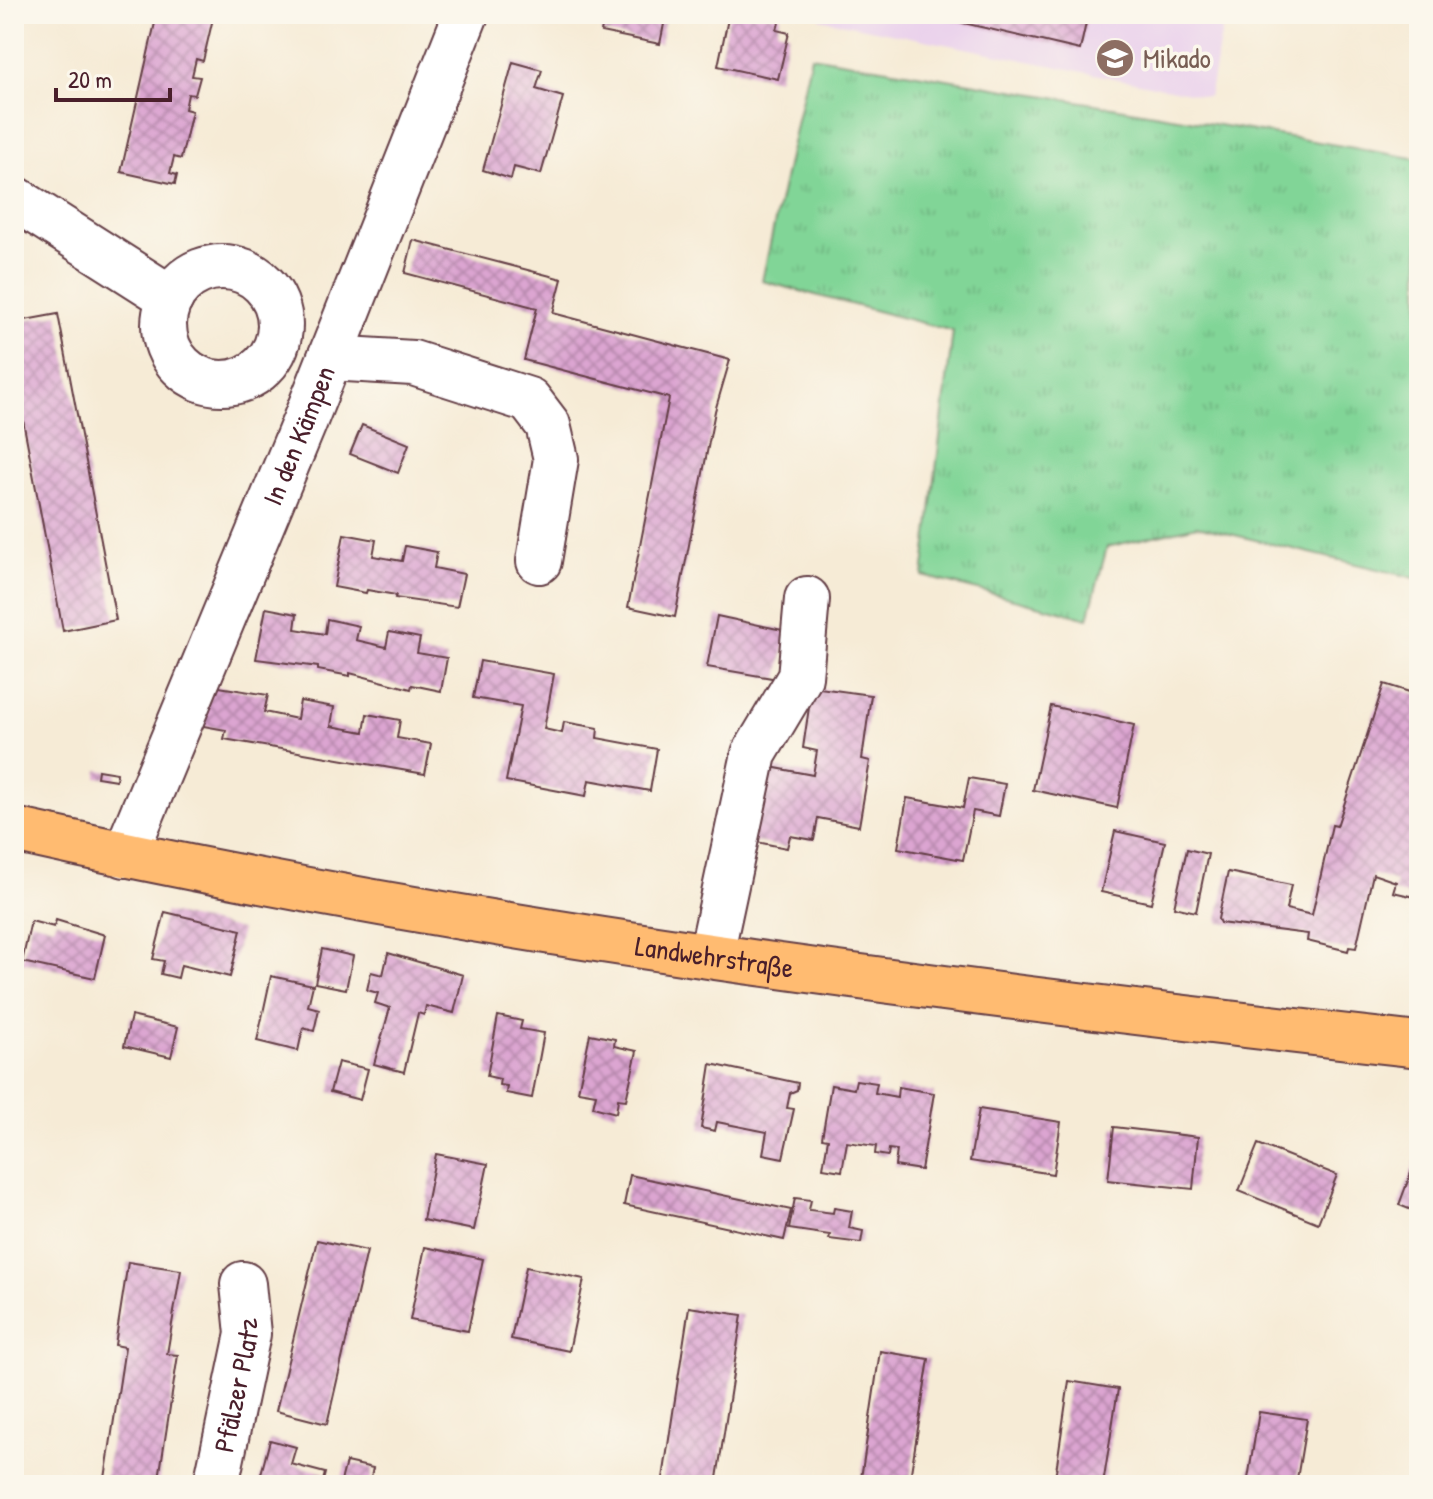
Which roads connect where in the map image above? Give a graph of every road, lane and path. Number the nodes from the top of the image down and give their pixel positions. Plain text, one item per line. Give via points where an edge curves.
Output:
1 (466, 14) edge
2 (14, 198) edge
3 (171, 298) dead end
4 (330, 358) junction
5 (539, 561) dead end
6 (807, 599) dead end
7 (14, 830) edge
8 (125, 855) junction
9 (711, 955) junction
10 (1419, 1045) edge
11 (243, 1284) dead end
12 (216, 1485) edge

1 - 4 street, In den Kämpen
2 - 3 street
4 - 5 street via 413,363 529,400 548,425 556,459
4 - 8 street, In den Kämpen
6 - 9 street via 800,677 754,754
7 - 8 main road, Landwehrstraße
8 - 9 main road, Landwehrstraße
9 - 10 main road, Landwehrstraße via 1059,1004
11 - 12 street, Pfälzer Platz via 248,1334

